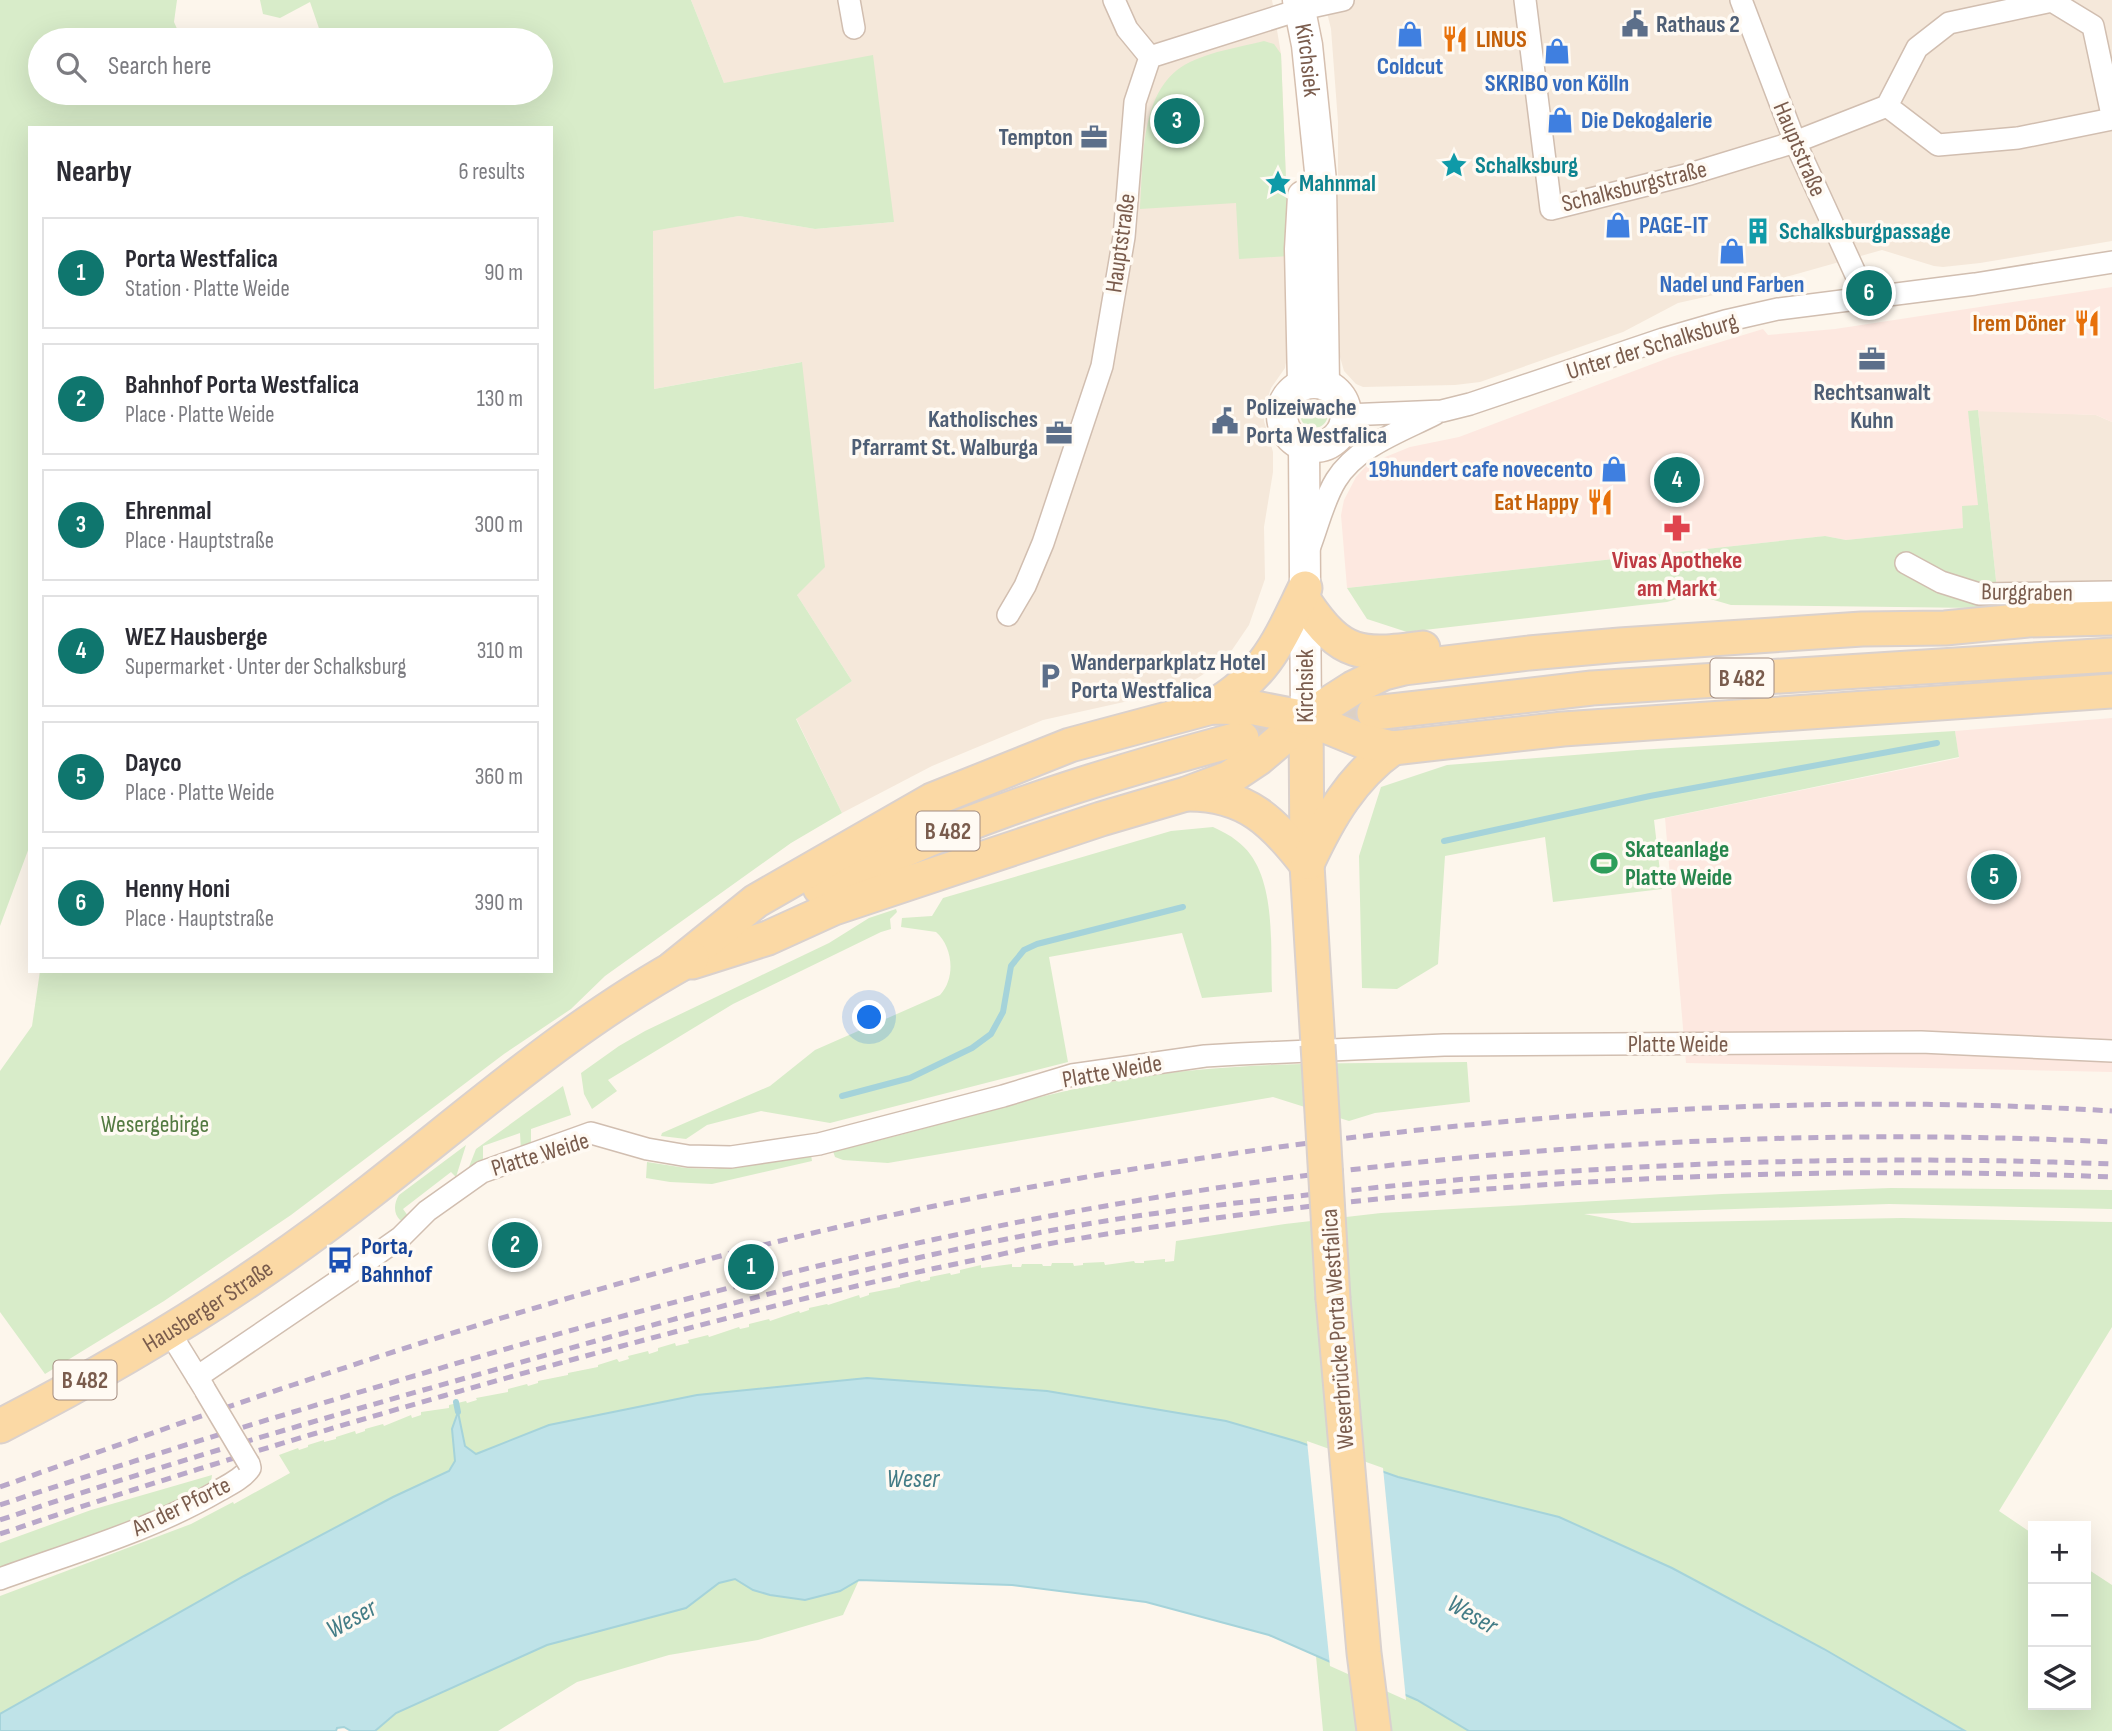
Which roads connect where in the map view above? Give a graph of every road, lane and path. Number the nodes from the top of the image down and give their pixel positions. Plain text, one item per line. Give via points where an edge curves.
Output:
1 (849, 0) edge
2 (1114, 0) edge
3 (1343, 0) edge
4 (1525, 0) edge
5 (1741, 0) edge
6 (1300, 5) edge
7 (854, 28) dead end
8 (1150, 57) junction
9 (1887, 106) junction
10 (2112, 117) edge
11 (1795, 142) junction
12 (2112, 262) edge
13 (1867, 299) junction
14 (1314, 384) junction
15 (1442, 411) junction
16 (1346, 415) junction
17 (1304, 446) junction
18 (1906, 563) dead end
19 (1305, 584) junction
20 (2112, 592) edge
21 (1008, 615) dead end
22 (2112, 618) edge
23 (1529, 653) junction
24 (2112, 655) edge
25 (2112, 691) edge
26 (1212, 706) junction
27 (1374, 713) tunnel mouth
28 (1306, 718) junction
29 (1242, 738) tunnel mouth
30 (1393, 748) junction
31 (1186, 794) junction
32 (1307, 864) junction
33 (1311, 925) joint
34 (673, 968) junction
35 (2112, 1051) edge
36 (170, 1333) junction
37 (201, 1383) junction
38 (0, 1426) edge
39 (0, 1579) edge
40 (1374, 1731) edge

1 - 7 street
2 - 8 street via 1128,29
3 - 6 street
4 - 11 street, Schalksburgstraße via 1551,209
5 - 11 street, Hauptstraße
6 - 8 street
6 - 14 main road, Kirchsiek via 1321,181
8 - 21 street, Hauptstraße via 1135,102 1124,237 1102,366 1043,544
9 - 10 street via 1938,145 2018,138
9 - 10 street via 1917,48 1949,23 2052,1 2093,26
9 - 11 street
11 - 13 street, Hauptstraße
12 - 13 street
13 - 15 street, Unter der Schalksburg via 1779,309 1725,321
14 - 16 main road via 1340,396
14 - 17 main road via 1288,396 1282,413 1287,433
15 - 16 street, Unter der Schalksburg
15 - 19 street, Unter der Schalksburg via 1350,462 1334,483
16 - 17 main road via 1345,425 1333,441
17 - 19 main road, Kirchsiek
18 - 20 street, Burggraben via 1941,582 1979,594
19 - 23 main road via 1327,631 1359,651 1394,652 1469,642
19 - 26 main road via 1263,666 1234,694
19 - 28 main road, Kirchsiek
22 - 23 main road via 1796,633
23 - 28 main road via 1404,668 1353,688
24 - 27 main road, B 482 via 1592,688
25 - 30 main road via 1563,729
26 - 28 main road
26 - 34 main road via 1070,745 932,800 756,901
28 - 30 main road
28 - 31 main road via 1248,767
28 - 32 main road, Kirchsiek
29 - 34 main road, B 482 via 1140,765 949,830 837,879
30 - 32 main road via 1348,790
31 - 32 main road via 1216,795 1258,812
31 - 34 main road via 834,908 768,938
32 - 33 main road, Kirchsiek
33 - 40 main road, Weserbrücke Porta Westfalica, bridge via 1333,1298
34 - 36 main road, Hausberger Straße / B 482 via 618,1000 507,1081 371,1191
35 - 37 street, Platte Weide via 1921,1042 1444,1045 1205,1056 1072,1075 819,1144 731,1157 647,1149 591,1133 482,1172
36 - 37 street, An der Pforte
36 - 38 main road, Hausberger Straße / B 482
37 - 39 street, An der Pforte, bridge via 249,1464 246,1474 159,1521

